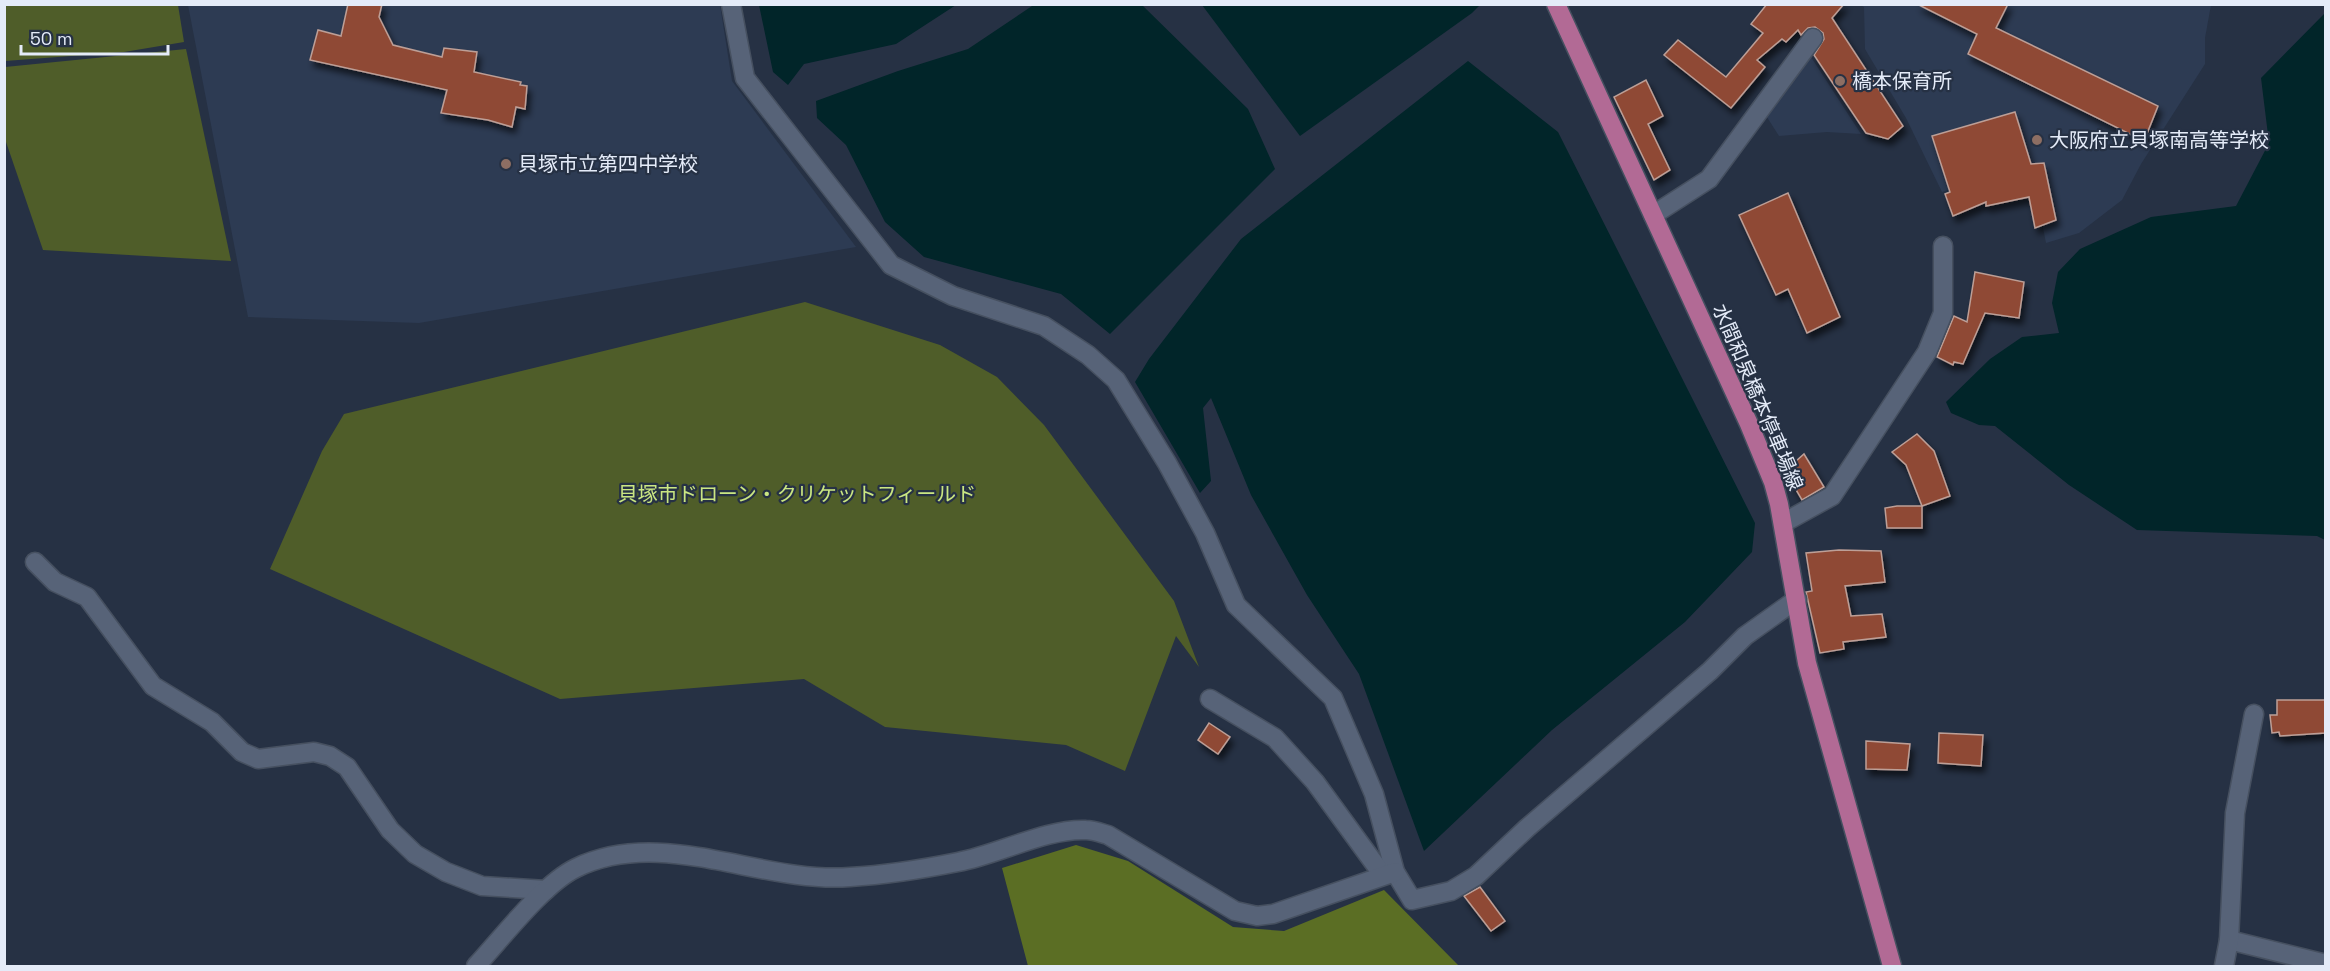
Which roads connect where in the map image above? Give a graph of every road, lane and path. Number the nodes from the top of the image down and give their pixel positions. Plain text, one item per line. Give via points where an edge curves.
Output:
1 (731, 4) edge
2 (1556, 4) edge
3 (1814, 38) dead end
4 (1653, 215) junction
5 (1943, 246) dead end
6 (1783, 523) junction
7 (35, 562) dead end
8 (1797, 599) junction
9 (1210, 699) dead end
10 (2254, 714) dead end
11 (1377, 867) dead end
12 (1395, 872) junction
13 (546, 890) junction
14 (2229, 940) junction
15 (2325, 964) edge
16 (476, 966) edge
17 (1892, 966) edge
18 (2224, 966) edge

1 - 12 street via 745,78 891,266 953,296 1044,326 1088,355 1116,380 1205,533 1236,605 1333,698 1374,794
2 - 4 main road, 水間和泉橋本停車場線
3 - 4 street via 1709,179
4 - 6 main road, 水間和泉橋本停車場線 via 1763,455
5 - 6 street via 1942,313 1927,352 1832,496
6 - 8 main road, 水間和泉橋本停車場線
7 - 13 street via 56,582 87,597 153,686 212,722 242,752 258,759 314,752 330,756 347,767 390,830 415,854 446,872 483,886
8 - 12 street via 1745,636 1476,876 1451,891 1412,900
8 - 17 main road, 水間和泉橋本停車場線 via 1810,674
9 - 11 street via 1275,738 1315,782
10 - 14 street via 2235,813
12 - 13 street via 1257,916 1235,911 1108,835 1086,830 1050,835 959,862 849,878 813,878 645,853 576,868
13 - 16 street
14 - 15 street
14 - 18 street

